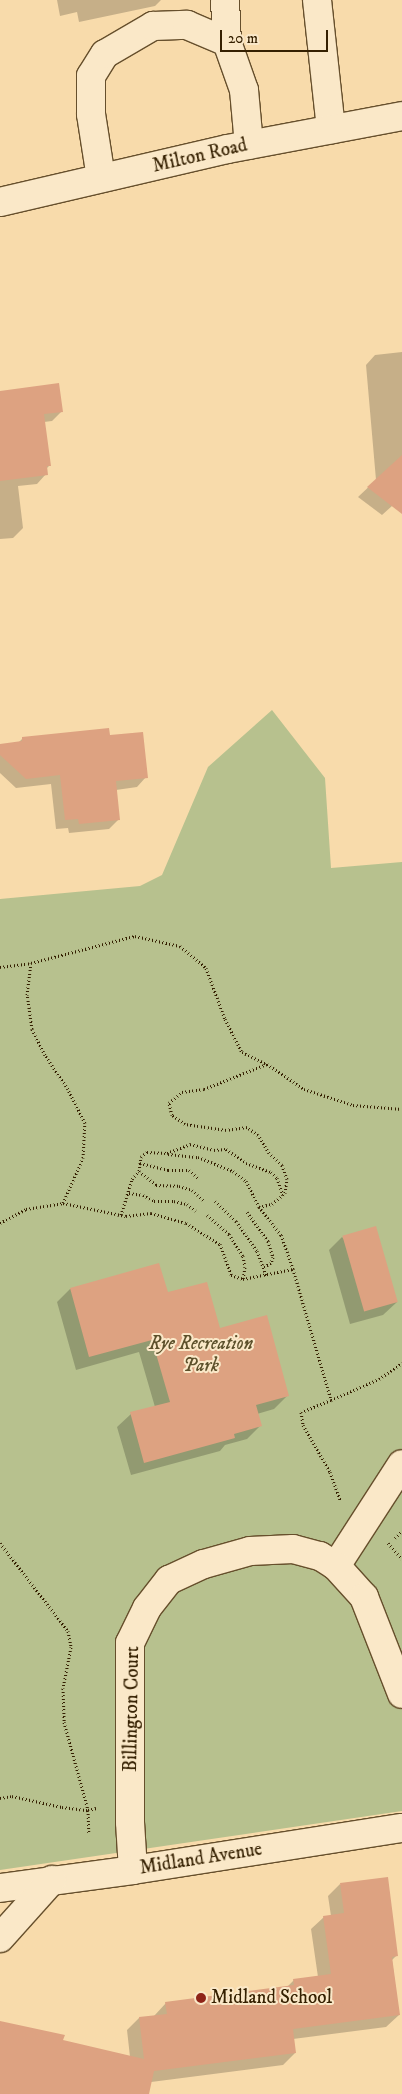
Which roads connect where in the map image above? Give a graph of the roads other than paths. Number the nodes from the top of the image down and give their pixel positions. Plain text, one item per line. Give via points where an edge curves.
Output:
1 (225, 0) edge
2 (317, 0) edge
3 (227, 42) junction
4 (402, 116) edge
5 (331, 129) junction
6 (249, 145) junction
7 (101, 178) junction
8 (0, 202) edge
9 (402, 1464) edge
10 (336, 1566) junction
11 (402, 1694) edge
12 (402, 1828) edge
13 (133, 1870) junction
14 (52, 1880) junction
15 (0, 1888) edge
16 (0, 1938) edge

1 - 3 street
2 - 5 street
3 - 6 street via 244,90
3 - 7 street via 187,25 153,26 105,54 92,76 91,114
4 - 5 street, Milton Road
5 - 6 street, Milton Road
6 - 7 street, Milton Road
7 - 8 street, Milton Road
9 - 10 street
10 - 11 street, Billington Court via 364,1597
10 - 13 street, Billington Court via 320,1556 293,1549 250,1550 204,1564 170,1580 147,1608 130,1643
12 - 13 street, Midland Avenue
13 - 14 street, Midland Avenue
14 - 15 street, Midland Avenue
14 - 16 street

